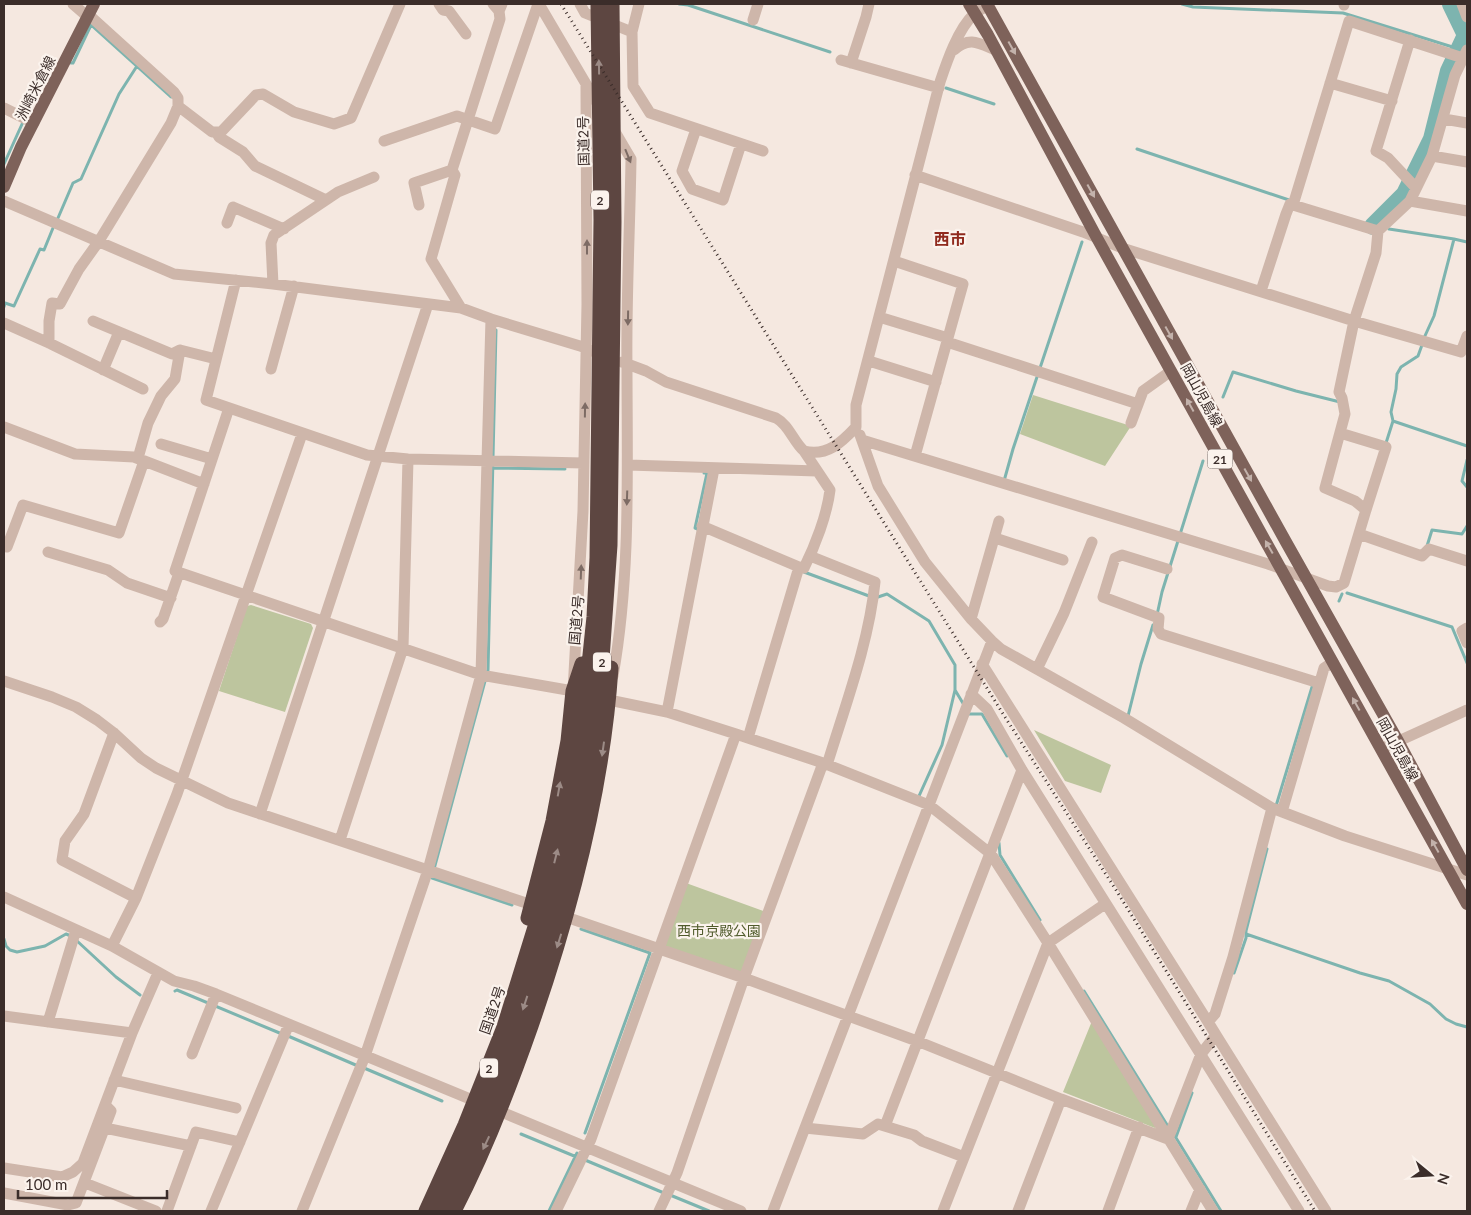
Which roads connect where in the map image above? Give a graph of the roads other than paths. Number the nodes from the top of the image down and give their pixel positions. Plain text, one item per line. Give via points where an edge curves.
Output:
1 (73, 4) edge
2 (400, 4) edge
3 (439, 4) edge
4 (538, 4) edge
5 (580, 4) edge
6 (619, 4) edge
7 (639, 4) edge
8 (758, 4) edge
9 (869, 4) edge
10 (1462, 4) edge
11 (601, 5) edge
12 (988, 5) edge
13 (498, 6) edge
14 (972, 9) edge
15 (90, 12) edge
16 (1467, 17) edge
17 (753, 20) dead end
18 (632, 32) junction
19 (466, 34) dead end
20 (1410, 40) junction
21 (612, 42) junction
22 (995, 50) junction
23 (951, 53) junction
24 (1461, 55) edge
25 (1330, 83) junction
26 (586, 84) junction
27 (939, 88) junction
28 (1392, 101) junction
29 (178, 103) junction
30 (4, 108) edge
31 (1444, 118) junction
32 (28, 119) junction
33 (468, 120) junction
34 (1467, 123) edge
35 (696, 128) junction
36 (216, 132) junction
37 (384, 141) dead end
38 (741, 144) junction
39 (763, 151) dead end
40 (1432, 156) junction
41 (1467, 162) edge
42 (452, 170) junction
43 (915, 175) junction
44 (374, 178) dead end
45 (1412, 184) junction
46 (4, 186) edge
47 (326, 200) junction
48 (1410, 201) junction
49 (4, 202) edge
50 (419, 205) dead end
51 (1293, 205) junction
52 (1467, 212) edge
53 (227, 223) dead end
54 (284, 228) junction
55 (1378, 231) junction
56 (1097, 238) junction
57 (99, 241) junction
58 (1122, 248) junction
59 (894, 261) junction
60 (236, 280) junction
61 (273, 284) junction
62 (294, 286) junction
63 (1261, 291) junction
64 (428, 304) junction
65 (461, 308) junction
66 (880, 317) junction
67 (491, 319) junction
68 (93, 321) dead end
69 (1354, 321) junction
70 (4, 323) edge
71 (119, 332) junction
72 (1467, 336) edge
73 (948, 340) junction
74 (49, 343) junction
75 (586, 348) junction
76 (180, 350) junction
77 (216, 358) junction
78 (868, 360) junction
79 (626, 364) junction
80 (271, 369) dead end
81 (103, 370) junction
82 (1171, 371) junction
83 (936, 382) junction
84 (143, 389) dead end
85 (606, 395) junction
86 (1138, 404) junction
87 (229, 408) junction
88 (1131, 423) dead end
89 (4, 427) edge
90 (856, 427) junction
91 (1340, 432) junction
92 (302, 434) junction
93 (862, 440) junction
94 (160, 444) dead end
95 (804, 451) junction
96 (379, 456) junction
97 (915, 456) junction
98 (141, 459) junction
99 (212, 459) junction
100 (408, 459) junction
101 (491, 461) junction
102 (583, 463) junction
103 (628, 465) junction
104 (714, 469) junction
105 (817, 470) junction
106 (612, 478) junction
107 (204, 484) junction
108 (1366, 510) junction
109 (999, 521) dead end
110 (702, 529) junction
111 (1359, 534) junction
112 (995, 538) junction
113 (1092, 542) dead end
114 (7, 547) dead end
115 (48, 552) dead end
116 (810, 556) junction
117 (1063, 560) dead end
118 (1467, 560) edge
119 (799, 569) junction
120 (1167, 569) dead end
121 (1282, 569) junction
122 (179, 573) junction
123 (1306, 578) junction
124 (247, 596) junction
125 (171, 598) junction
126 (594, 617) junction
127 (971, 619) junction
128 (323, 621) junction
129 (160, 622) dead end
130 (1467, 628) edge
131 (992, 641) junction
132 (1467, 643) edge
133 (403, 648) junction
134 (1333, 662) junction
135 (982, 664) junction
136 (1037, 669) junction
137 (484, 676) junction
138 (4, 681) edge
139 (1319, 683) junction
140 (574, 691) junction
141 (609, 700) junction
142 (967, 703) junction
143 (1467, 710) edge
144 (667, 712) junction
145 (114, 733) junction
146 (736, 734) junction
147 (748, 738) junction
148 (1398, 741) junction
149 (1381, 749) junction
150 (825, 764) junction
151 (1020, 774) junction
152 (182, 781) junction
153 (929, 805) junction
154 (1277, 810) junction
155 (260, 814) junction
156 (340, 840) junction
157 (991, 854) junction
158 (1449, 870) junction
159 (1467, 870) edge
160 (432, 872) junction
161 (1467, 875) edge
162 (4, 898) edge
163 (136, 898) junction
164 (1106, 904) junction
165 (1467, 904) edge
166 (532, 905) junction
167 (566, 917) junction
168 (545, 922) junction
169 (75, 935) junction
170 (1051, 941) junction
171 (112, 946) junction
172 (659, 948) junction
173 (158, 972) junction
174 (744, 978) junction
175 (213, 1001) junction
176 (4, 1016) edge
177 (847, 1016) junction
178 (48, 1022) junction
179 (1208, 1022) junction
180 (285, 1032) junction
181 (132, 1033) junction
182 (1216, 1035) junction
183 (918, 1041) junction
184 (192, 1054) dead end
185 (1201, 1054) junction
186 (362, 1063) junction
187 (997, 1073) junction
188 (114, 1080) junction
189 (468, 1099) junction
190 (1061, 1099) junction
191 (105, 1105) junction
192 (236, 1108) dead end
193 (500, 1111) junction
194 (885, 1126) junction
195 (1140, 1127) junction
196 (105, 1128) junction
197 (805, 1128) junction
198 (1171, 1134) junction
199 (240, 1142) junction
200 (191, 1146) junction
201 (584, 1155) junction
202 (964, 1157) junction
203 (4, 1168) edge
204 (85, 1183) junction
205 (1200, 1189) junction
206 (669, 1190) junction
207 (4, 1192) edge
208 (156, 1211) edge
209 (167, 1211) edge
210 (212, 1211) edge
211 (302, 1211) edge
212 (418, 1211) edge
213 (426, 1211) edge
214 (440, 1211) edge
215 (454, 1211) edge
216 (556, 1211) edge
217 (659, 1211) edge
218 (741, 1211) edge
219 (773, 1211) edge
220 (943, 1211) edge
221 (1018, 1211) edge
222 (1108, 1211) edge
223 (1191, 1211) edge
224 (1213, 1211) edge
225 (1299, 1211) edge
226 (1326, 1211) edge

1 - 15 street
2 - 36 street via 351,118 334,124 294,112 263,94 256,95 221,132
3 - 19 street via 443,10 449,11
4 - 26 street
4 - 33 street via 495,128
5 - 18 street via 585,13
6 - 21 highway
7 - 18 street
8 - 17 street
9 - 27 street via 846,61
10 - 16 street
11 - 21 highway, 国道2号 / 2
85 -> 11 highway, 国道2号 / 2 via 601,220
12 - 14 street
12 -> 58 main road, 岡山児島線 / 21
13 - 33 street via 500,19
14 - 22 main road, 岡山児島線 / 21
14 - 23 street
15 - 29 street via 174,92
15 - 32 main road, 洲崎米倉線
18 - 35 street via 633,86 650,113
20 - 24 street
20 - 25 street via 1349,21
20 - 28 street
21 - 85 highway, 国道2号 / 2 via 614,222
22 - 23 street via 978,42 969,42
22 - 56 main road, 岡山児島線 / 21
23 - 27 street
24 - 31 street
25 - 28 street
25 - 51 street
75 -> 26 street
26 -> 79 street via 631,159
27 - 43 street
28 - 45 street via 1376,151 1388,158
29 - 36 street
29 - 57 street via 171,123
30 - 32 street
31 - 34 street
31 - 40 street
32 - 46 main road, 洲崎米倉線
33 - 37 street via 457,116
33 - 42 street
35 - 38 street
35 - 38 street via 682,171 692,190 723,200
36 - 47 street via 243,152 255,166
38 - 39 street
40 - 41 street
40 - 45 street
42 - 50 street via 414,183
42 - 65 street via 454,175 431,259
43 - 56 street
43 - 59 street
44 - 47 street
45 - 48 street
47 - 54 street
48 - 52 street
48 - 55 street
49 - 57 street
51 - 55 street
51 - 63 street via 1290,204 1286,214
53 - 54 street via 233,207
54 - 61 street via 274,234 271,243
55 - 69 street via 1376,253
56 - 58 street
56 - 82 main road, 岡山児島線 / 21
57 - 60 street via 174,274
57 - 74 street via 60,304 52,303
58 - 63 street
58 -> 123 main road, 岡山児島線 / 21
59 - 66 street
59 - 73 street via 963,284
60 - 61 street
60 - 77 street
61 - 62 street
62 - 64 street
62 - 80 street
63 - 69 street
64 - 65 street
64 - 96 street
65 - 67 street
66 - 73 street
66 - 78 street
67 - 75 street
67 - 101 street
68 - 71 street
69 - 72 street via 1461,352
69 - 91 street via 1339,392 1346,414
70 - 74 street
71 - 76 street via 172,354
71 - 81 street
73 - 83 street
73 - 86 street
74 - 81 street
75 - 79 street
102 -> 75 street
76 - 77 street
76 - 98 street via 175,379 161,396 148,422
77 - 87 street via 206,400
78 - 83 street
78 - 90 street via 856,405
79 - 95 street via 666,382 776,418
79 - 103 street
81 - 84 street
82 - 86 street via 1143,391
121 -> 82 main road, 岡山児島線 / 21
83 - 97 street
85 - 106 highway, 国道2号 / 2
85 - 126 highway, 国道2号 / 2
86 - 88 street
87 - 92 street
87 - 99 street
89 - 98 street via 69,452
90 - 93 street
90 - 95 street via 825,452
91 - 108 street via 1324,488 1355,501
91 - 108 street via 1386,446
92 - 96 street
92 - 124 street
93 - 97 street
93 - 127 street via 878,486 925,562
94 - 99 street
95 - 105 street
96 - 100 street
96 - 128 street
97 - 121 street
98 - 107 street
98 - 114 street via 119,533 23,505
99 - 107 street
100 - 101 street
100 - 133 street
101 - 102 street
101 - 137 street
140 -> 102 street
103 - 104 street
103 -> 141 street via 620,636
104 - 105 street
104 - 110 street
105 - 116 street via 830,490
106 - 141 highway via 618,545
106 - 168 highway, 国道2号 / 2 via 606,610 592,745 576,829
107 - 122 street via 174,571
108 - 111 street
109 - 112 street
110 - 119 street
110 - 144 street
111 - 118 street via 1422,556 1429,549
111 - 123 street via 1344,583 1336,587
112 - 117 street
112 - 127 street
113 - 136 street via 1064,613
115 - 125 street via 108,570 127,583
116 - 119 street via 804,568
116 - 150 street via 875,582 859,658
119 - 147 street
120 - 139 street via 1122,555 1115,558 1103,597 1160,618 1158,629 1161,634
121 - 123 street
121 - 134 main road, 岡山児島線 / 21
122 - 124 street
122 - 125 street
123 - 148 main road, 岡山児島線 / 21
124 - 128 street
124 - 152 street
125 - 129 street
126 - 140 highway
168 -> 126 highway, 国道2号 / 2 via 552,872 571,787
127 - 131 street
128 - 133 street
128 - 155 street
130 - 132 street via 1462,631
131 - 135 street
131 - 136 street
133 - 137 street
133 - 156 street
134 - 139 street via 1324,668
149 -> 134 main road, 岡山児島線 / 21
135 - 142 street
135 - 179 street
136 - 154 street
137 - 140 street
137 - 160 street
138 - 145 street via 76,707
139 - 154 street
166 -> 140 highway via 553,821
141 - 144 street
141 -> 167 highway via 587,832
142 - 151 street via 987,709
142 - 153 street
143 - 148 street
144 - 146 street
145 - 152 street via 141,758
145 - 163 street via 84,814 65,841 62,860
146 - 147 street
146 - 172 street
147 - 150 street
148 - 149 street
148 - 159 main road, 岡山児島線 / 21
158 -> 149 main road, 岡山児島線 / 21
150 - 153 street
150 - 174 street
151 - 157 street
151 - 164 street
152 - 155 street
152 - 163 street
153 - 157 street
153 - 177 street
154 - 158 street
154 - 179 street via 1234,957 1215,1014
155 - 156 street
156 - 160 street
157 - 170 street
157 - 183 street
158 - 161 street
158 - 165 main road, 岡山児島線 / 21
160 - 166 street
160 - 186 street
162 - 169 street
163 - 171 street
164 - 170 street
164 - 185 street
166 - 189 highway via 497,1023
167 - 172 street
167 -> 193 highway
168 - 213 highway, 国道2号 / 2 via 465,1125
168 -> 214 highway, 国道2号 / 2 via 516,1030 477,1130
169 - 171 street
169 - 178 street
170 - 187 street
170 - 198 street
171 - 173 street
172 - 174 street
172 - 201 street
173 - 175 street via 194,986
173 - 181 street
174 - 177 street
174 - 206 street
175 - 180 street
175 - 184 street
176 - 178 street
177 - 183 street
177 - 197 street
178 - 181 street
179 - 182 street
180 - 186 street
180 - 199 street
181 - 188 street
182 - 185 street
182 - 226 street
183 - 187 street
183 - 194 street
185 - 198 street
185 - 225 street
186 - 189 street
186 - 211 street
187 - 190 street
187 - 202 street
188 - 191 street
188 - 192 street
189 - 193 street
189 - 212 highway
190 - 195 street
190 - 221 street
191 - 196 street via 111,1111
191 - 203 street via 83,1163 72,1172 62,1176
193 - 201 street
193 -> 215 highway
194 - 197 street via 878,1124 863,1134
194 - 202 street
195 - 198 street
195 - 222 street
196 - 200 street
196 - 204 street
197 - 219 street
198 - 205 street
199 - 200 street via 196,1132
199 - 210 street
200 - 209 street
201 - 206 street
201 - 216 street
202 - 220 street
204 - 207 street via 72,1205
204 - 208 street
205 - 223 street
205 - 224 street
206 - 217 street
206 - 218 street

